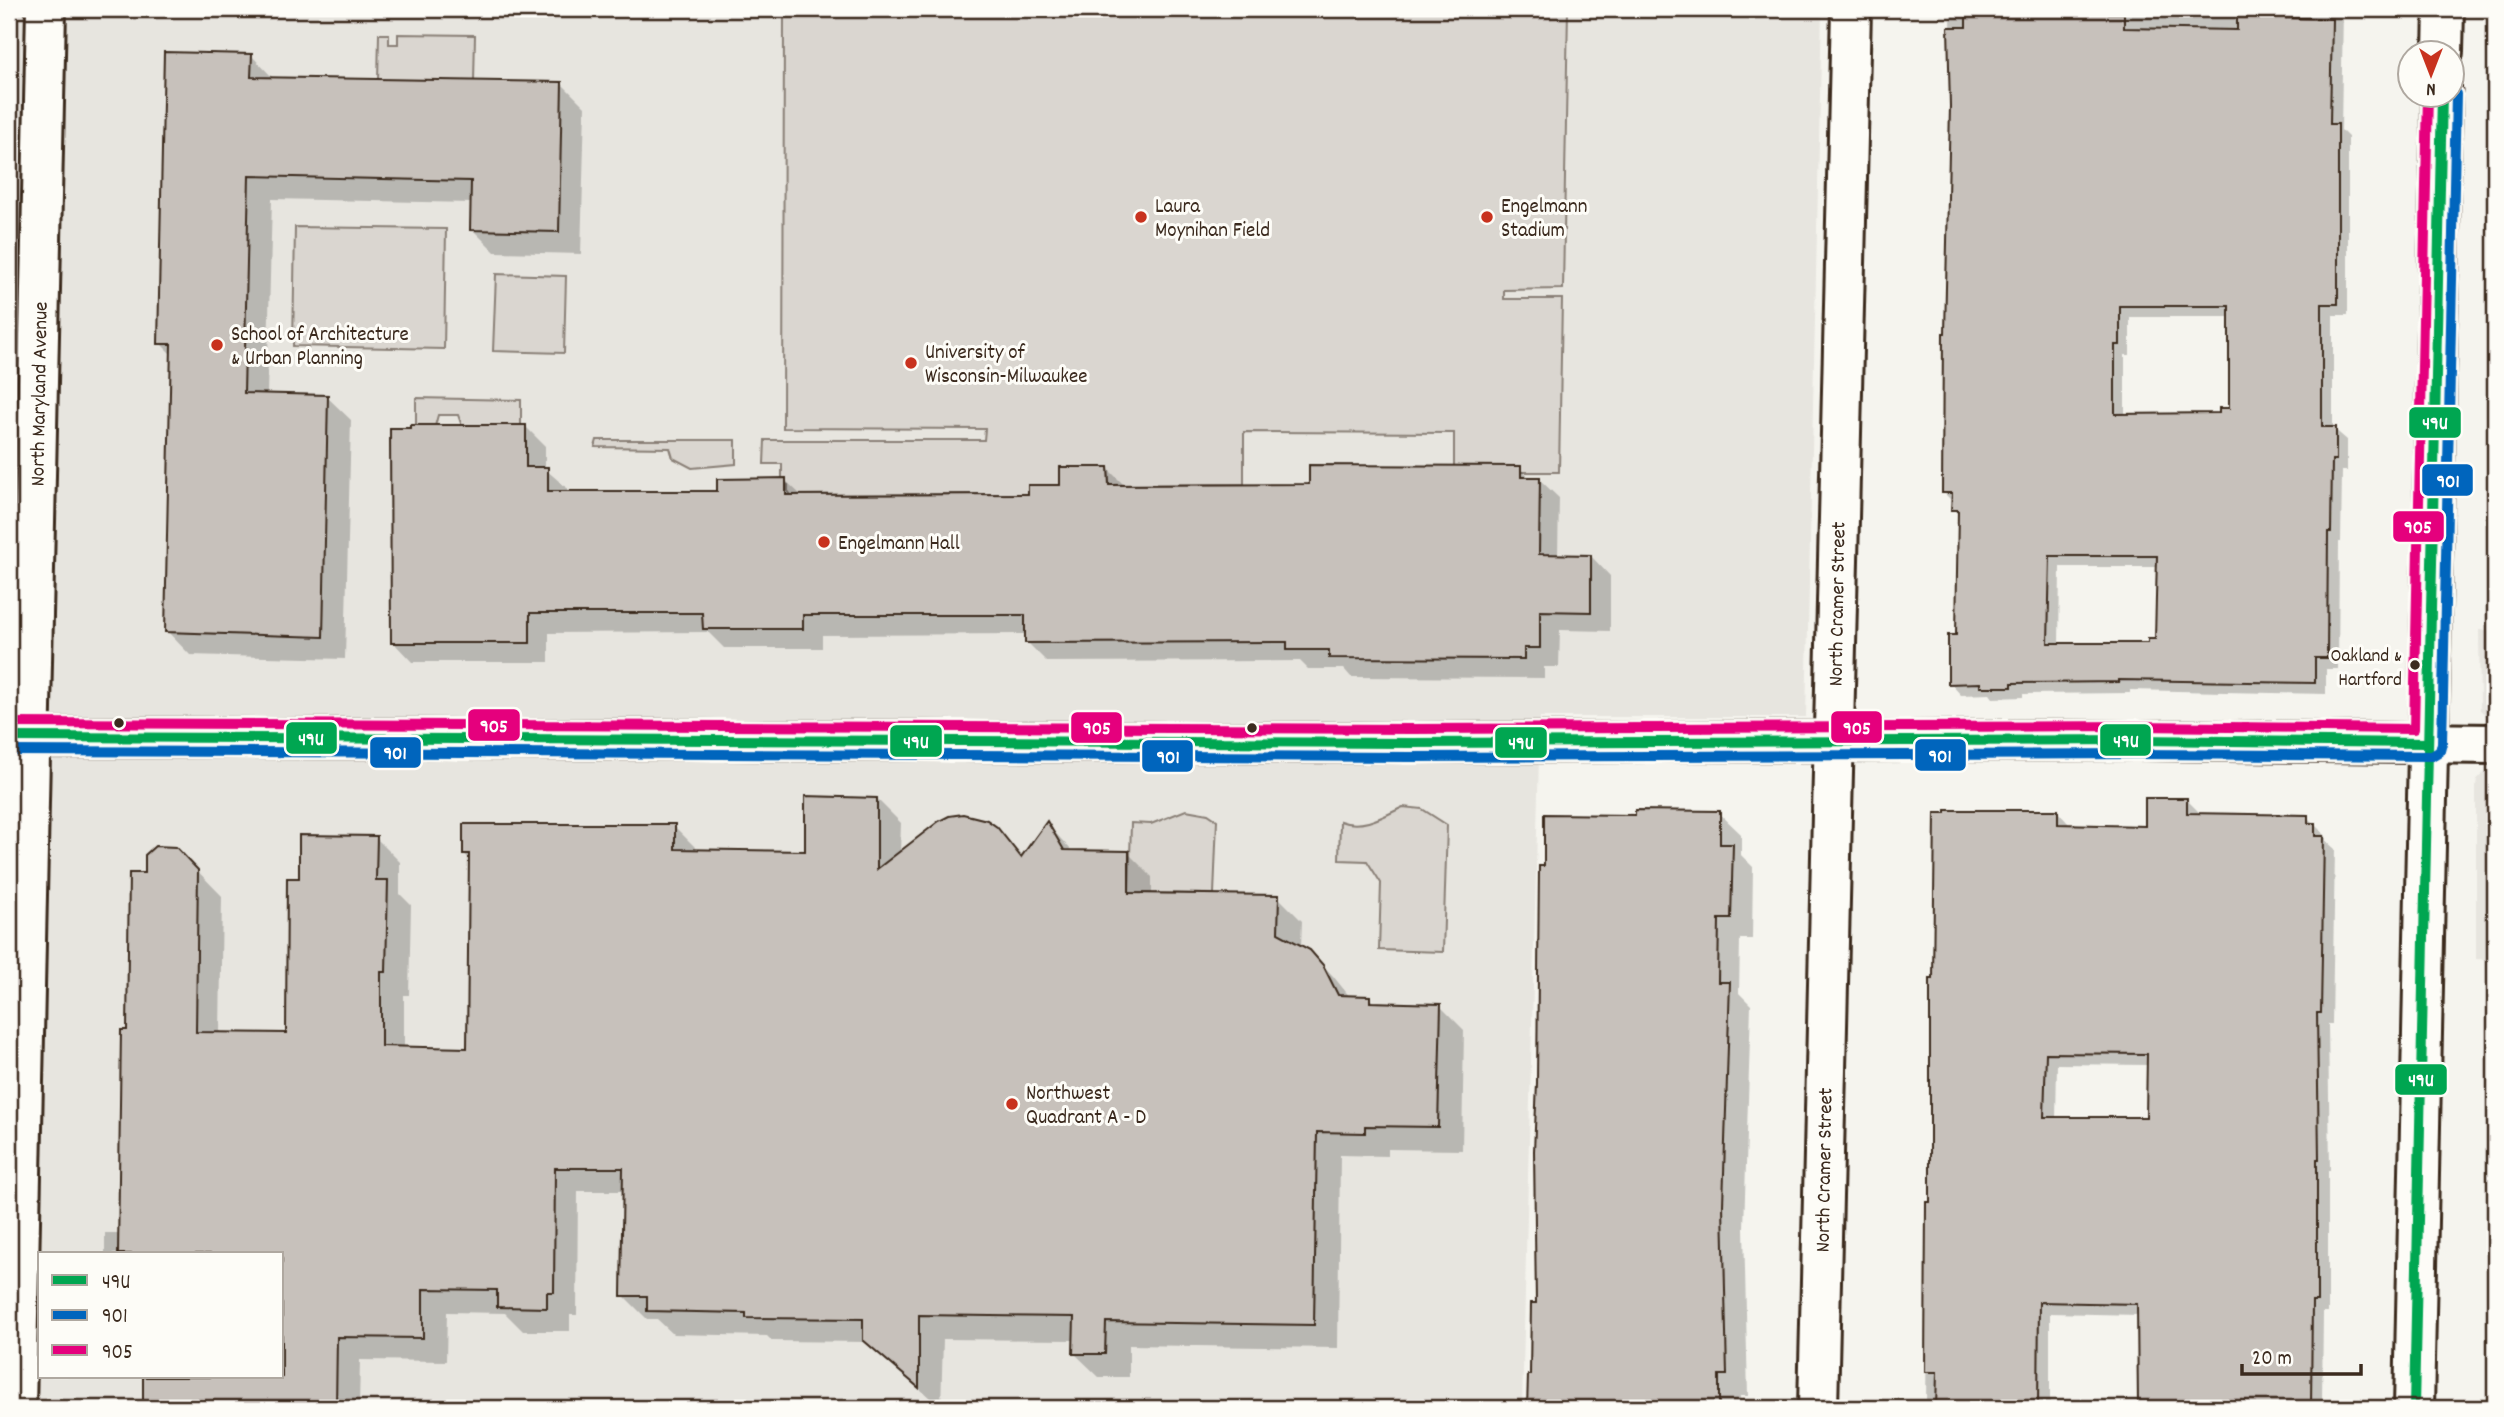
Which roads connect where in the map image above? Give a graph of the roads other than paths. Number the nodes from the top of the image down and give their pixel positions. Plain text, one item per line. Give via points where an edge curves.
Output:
1 (46, 9) edge
2 (1851, 9) edge
3 (2444, 9) edge
4 (2443, 38) edge
5 (2442, 108) edge
6 (20, 736) edge
7 (1832, 742) junction
8 (2428, 743) junction
9 (2495, 744) edge
10 (16, 1408) edge
11 (1818, 1408) edge
12 (2414, 1408) edge

1 - 6 street, North Maryland Avenue
2 - 7 street, North Cramer Street
3 - 4 street
5 - 8 street
6 - 7 street
6 - 10 street, North Maryland Avenue
7 - 8 street
7 - 11 street, North Cramer Street
8 - 9 street
8 - 12 street

